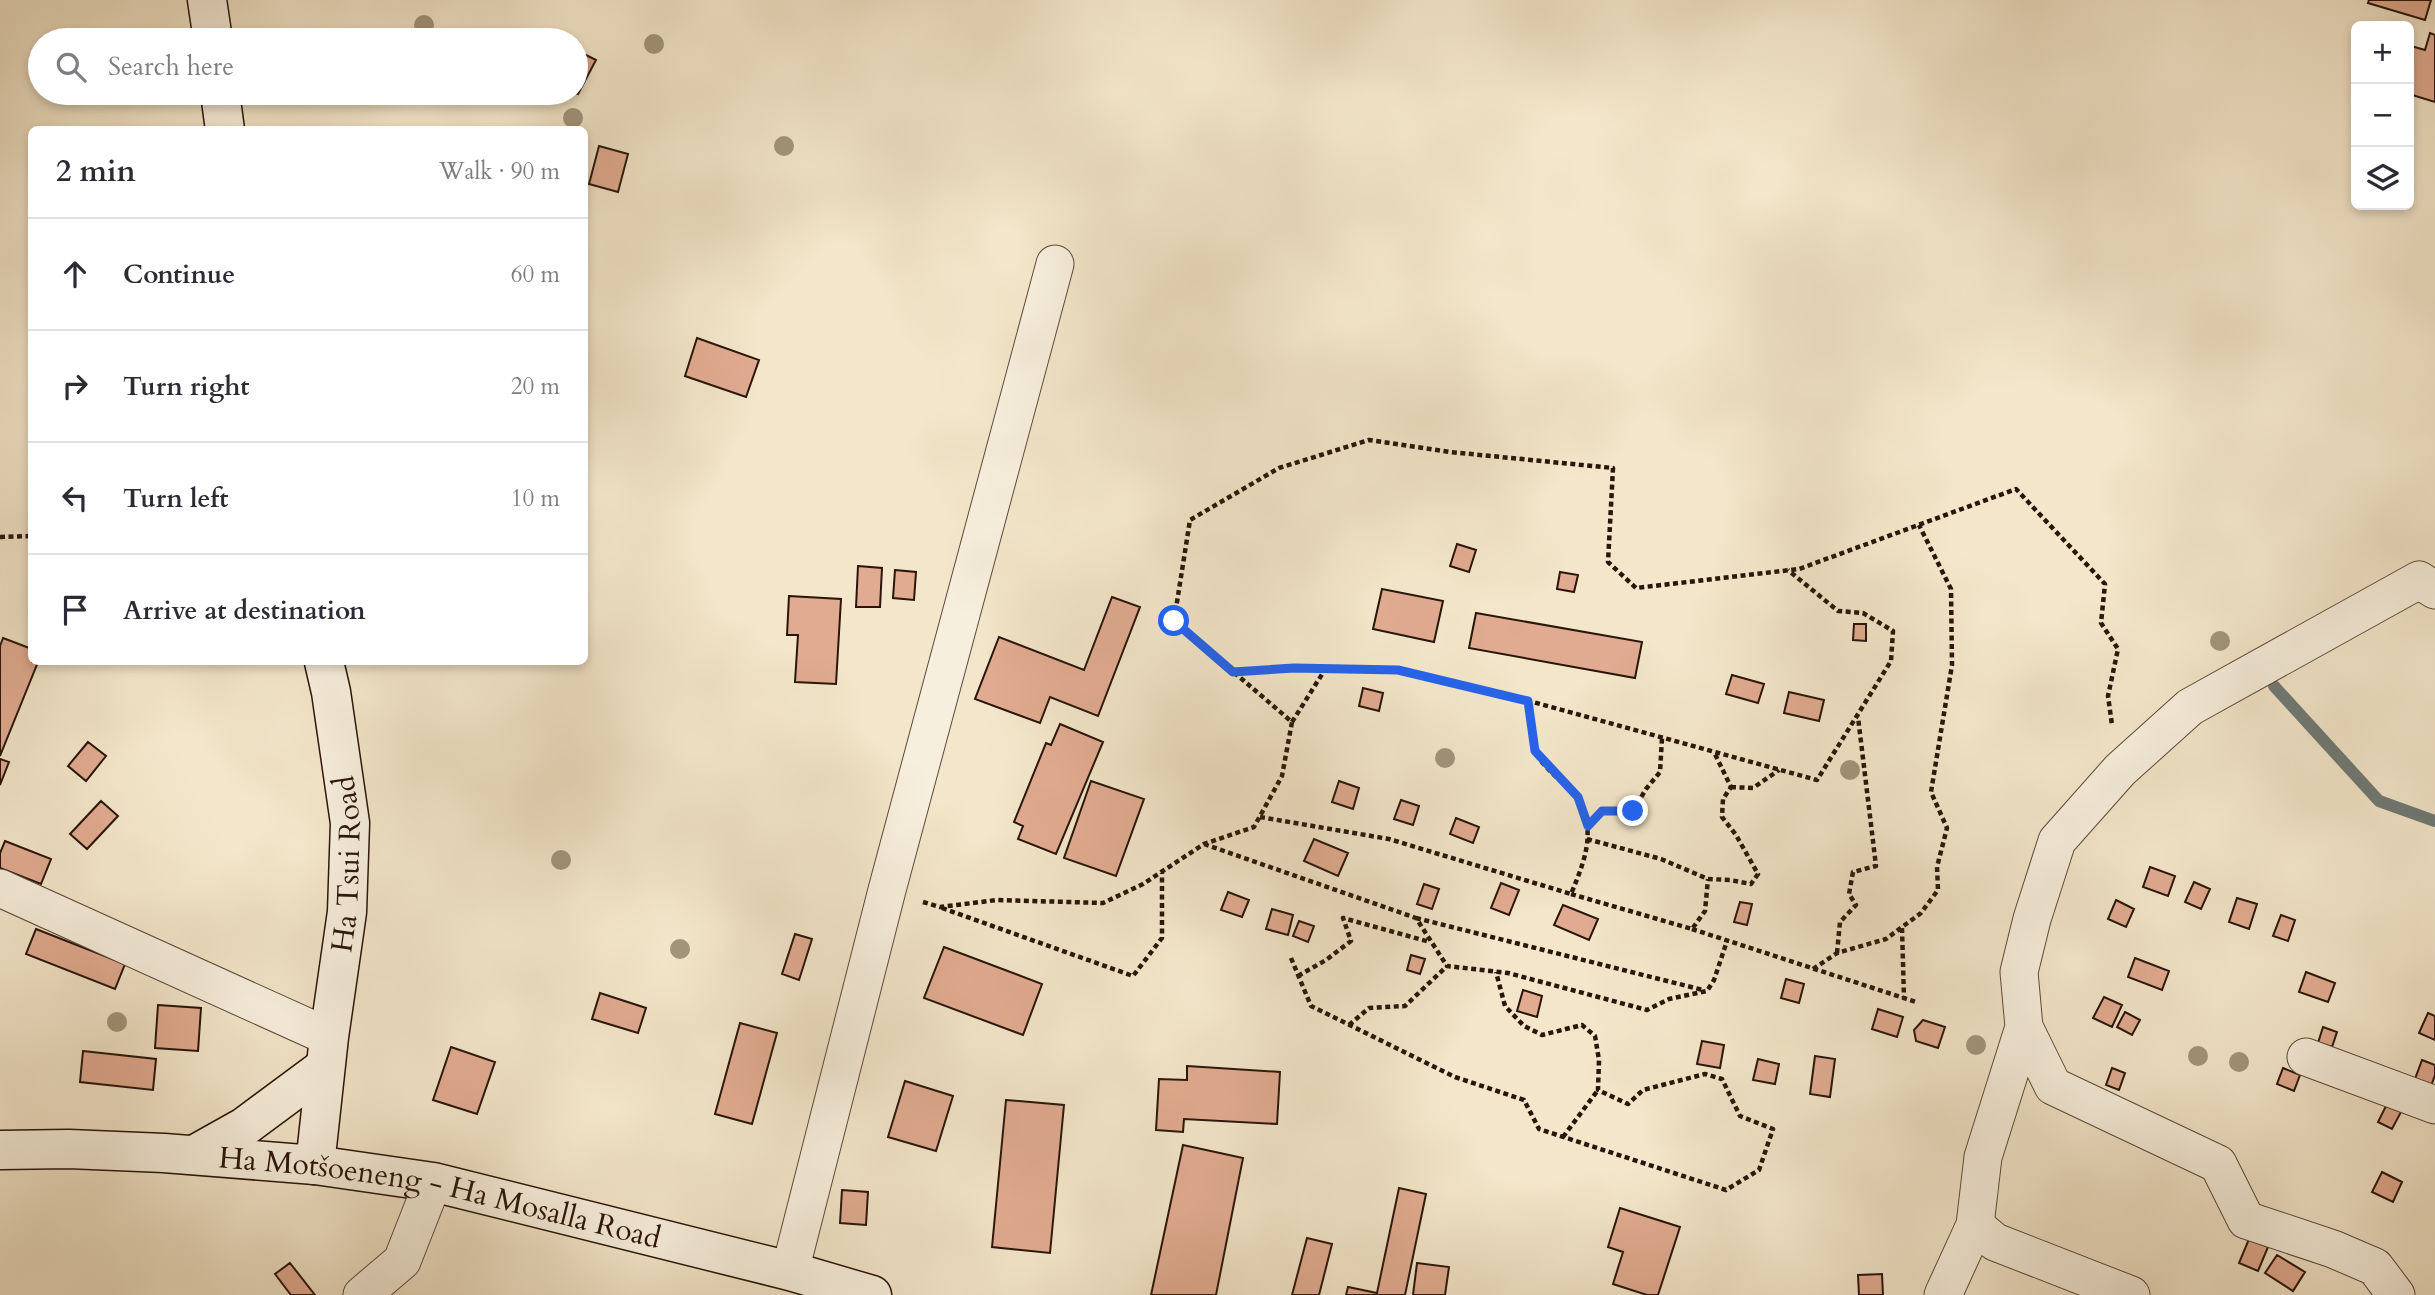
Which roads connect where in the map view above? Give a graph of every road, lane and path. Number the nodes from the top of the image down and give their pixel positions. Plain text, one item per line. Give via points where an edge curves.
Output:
1 (207, 0) edge
2 (211, 28) edge
3 (222, 105) edge
4 (224, 126) edge
5 (1055, 264) dead end
6 (1919, 525) junction
7 (28, 536) edge
8 (0, 537) edge
9 (1788, 570) junction
10 (2435, 590) edge
11 (325, 665) edge
12 (1326, 668) junction
13 (1233, 672) junction
14 (1528, 701) junction
15 (1858, 716) junction
16 (1292, 722) junction
17 (1662, 738) junction
18 (1714, 752) junction
19 (1779, 770) junction
20 (2120, 770) junction
21 (1731, 787) junction
22 (1260, 817) junction
23 (1588, 826) junction
24 (1587, 839) junction
25 (1204, 844) junction
26 (1162, 872) junction
27 (1708, 879) junction
28 (0, 888) edge
29 (887, 890) junction
30 (1571, 894) junction
31 (924, 902) junction
32 (1416, 918) junction
33 (1902, 927) junction
34 (1692, 929) junction
35 (1727, 941) junction
36 (1432, 942) junction
37 (1837, 953) junction
38 (1291, 958) dead end
39 (1447, 966) junction
40 (1813, 969) junction
41 (1496, 972) junction
42 (1298, 976) junction
43 (1707, 991) junction
44 (1904, 998) junction
45 (1916, 1002) dead end
46 (1349, 1025) junction
47 (2024, 1027) junction
48 (327, 1052) junction
49 (2306, 1057) dead end
50 (1598, 1090) junction
51 (2435, 1105) edge
52 (1563, 1137) junction
53 (0, 1150) edge
54 (194, 1155) junction
55 (315, 1165) junction
56 (433, 1182) junction
57 (1975, 1225) junction
58 (790, 1270) junction
59 (362, 1295) edge
60 (872, 1295) edge
61 (1943, 1295) edge
62 (2131, 1295) edge
63 (2396, 1295) edge

1 - 2 main road
3 - 4 main road
5 - 29 street
6 - 9 path
6 - 20 path via 2016,489 2105,584 2101,623 2118,649 2108,696
6 - 33 path via 1951,590 1952,665 1931,792 1948,828 1937,867 1938,890 1921,913
7 - 8 path
9 - 13 path via 1636,588 1608,562 1613,468 1369,440 1279,468 1190,520 1174,621
9 - 15 path via 1838,611 1863,613 1893,631 1891,661
10 - 20 street via 2419,580 2190,707
11 - 48 main road, Ha Tsui Road via 350,823 347,912
12 - 13 path
12 - 14 path via 1398,670
12 - 16 path
13 - 16 path
14 - 17 path
14 - 23 path via 1535,751 1578,797
15 - 19 path via 1818,780
15 - 37 path via 1875,866 1853,872 1849,894 1856,905 1840,922
16 - 22 path via 1282,776
17 - 18 path
17 - 23 path via 1660,772 1633,811 1602,811
18 - 19 path
18 - 21 path
19 - 21 path via 1753,788
20 - 47 street via 2057,841 2020,972
21 - 27 path via 1723,800 1722,817 1758,874 1751,884
22 - 25 path via 1254,827
22 - 30 path via 1389,839
23 - 24 path
24 - 27 path via 1661,859
24 - 30 path via 1585,862
25 - 26 path
25 - 32 path
26 - 31 path via 1103,903 997,900 940,908
26 - 31 path via 1162,938 1133,976
27 - 34 path via 1705,911
28 - 48 street
29 - 31 path
29 - 58 street
30 - 34 path
32 - 36 path
32 - 43 path
33 - 37 path via 1886,939
33 - 44 path
34 - 35 path
35 - 40 path
35 - 43 path
36 - 39 path
36 - 42 path via 1343,918 1351,941
37 - 40 path
38 - 42 path
39 - 41 path
39 - 46 path via 1405,1006 1369,1008
40 - 44 path
41 - 43 path via 1647,1010 1670,999
41 - 50 path via 1505,1006 1524,1026 1542,1035 1582,1025 1595,1036
42 - 46 path via 1311,1006
44 - 45 path
46 - 52 path via 1455,1077 1524,1100 1539,1129
47 - 57 street via 1983,1157
47 - 63 street via 2053,1086 2218,1164 2246,1220 2375,1266
48 - 54 main road via 244,1127
48 - 55 main road, Ha Tsui Road
49 - 51 street
50 - 52 path
50 - 52 path via 1628,1104 1643,1090 1705,1074 1722,1079 1740,1116 1773,1129 1759,1170 1726,1190
53 - 54 main road, Ha Motšoeneng - Ha Mosalla Road
54 - 55 main road, Ha Motšoeneng - Ha Mosalla Road
55 - 56 main road, Ha Motšoeneng - Ha Mosalla Road
56 - 58 main road, Ha Motšoeneng - Ha Mosalla Road
56 - 59 street via 402,1261
57 - 61 street
57 - 62 street via 1994,1242
58 - 60 main road, Ha Motšoeneng - Ha Mosalla Road

